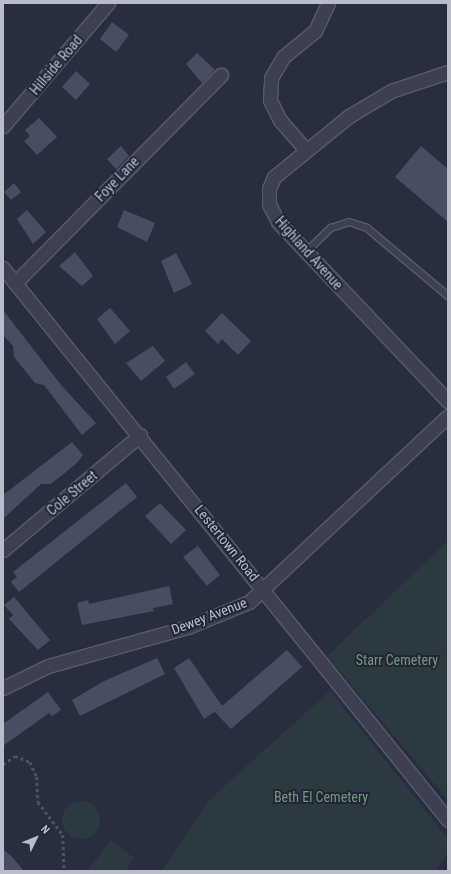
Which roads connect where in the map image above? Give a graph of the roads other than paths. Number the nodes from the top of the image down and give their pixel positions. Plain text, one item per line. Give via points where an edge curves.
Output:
1 (108, 3) edge
2 (328, 3) edge
3 (448, 72) edge
4 (221, 75) dead end
5 (3, 126) edge
6 (306, 149) junction
7 (306, 252) junction
8 (3, 268) edge
9 (15, 284) junction
10 (448, 296) edge
11 (448, 400) edge
12 (448, 416) edge
13 (140, 435) junction
14 (3, 550) edge
15 (264, 590) junction
16 (3, 688) edge
17 (448, 820) edge

1 - 5 street, Hillside Road
2 - 6 street via 315,31 283,57 271,78 270,100 280,120
3 - 6 street, Highland Avenue via 391,91 349,116
4 - 9 street, Foye Lane
6 - 7 street, Highland Avenue via 274,177 269,189 269,204 278,222
7 - 10 lane via 331,228 349,222 367,228
7 - 11 street, Highland Avenue
8 - 9 street, Lestertown Road
9 - 13 street, Lestertown Road
12 - 15 street, Dewey Avenue
13 - 14 street, Cole Street
13 - 15 street, Lestertown Road
15 - 16 street, Dewey Avenue via 248,602 188,627 85,654
15 - 17 street, Lestertown Road

